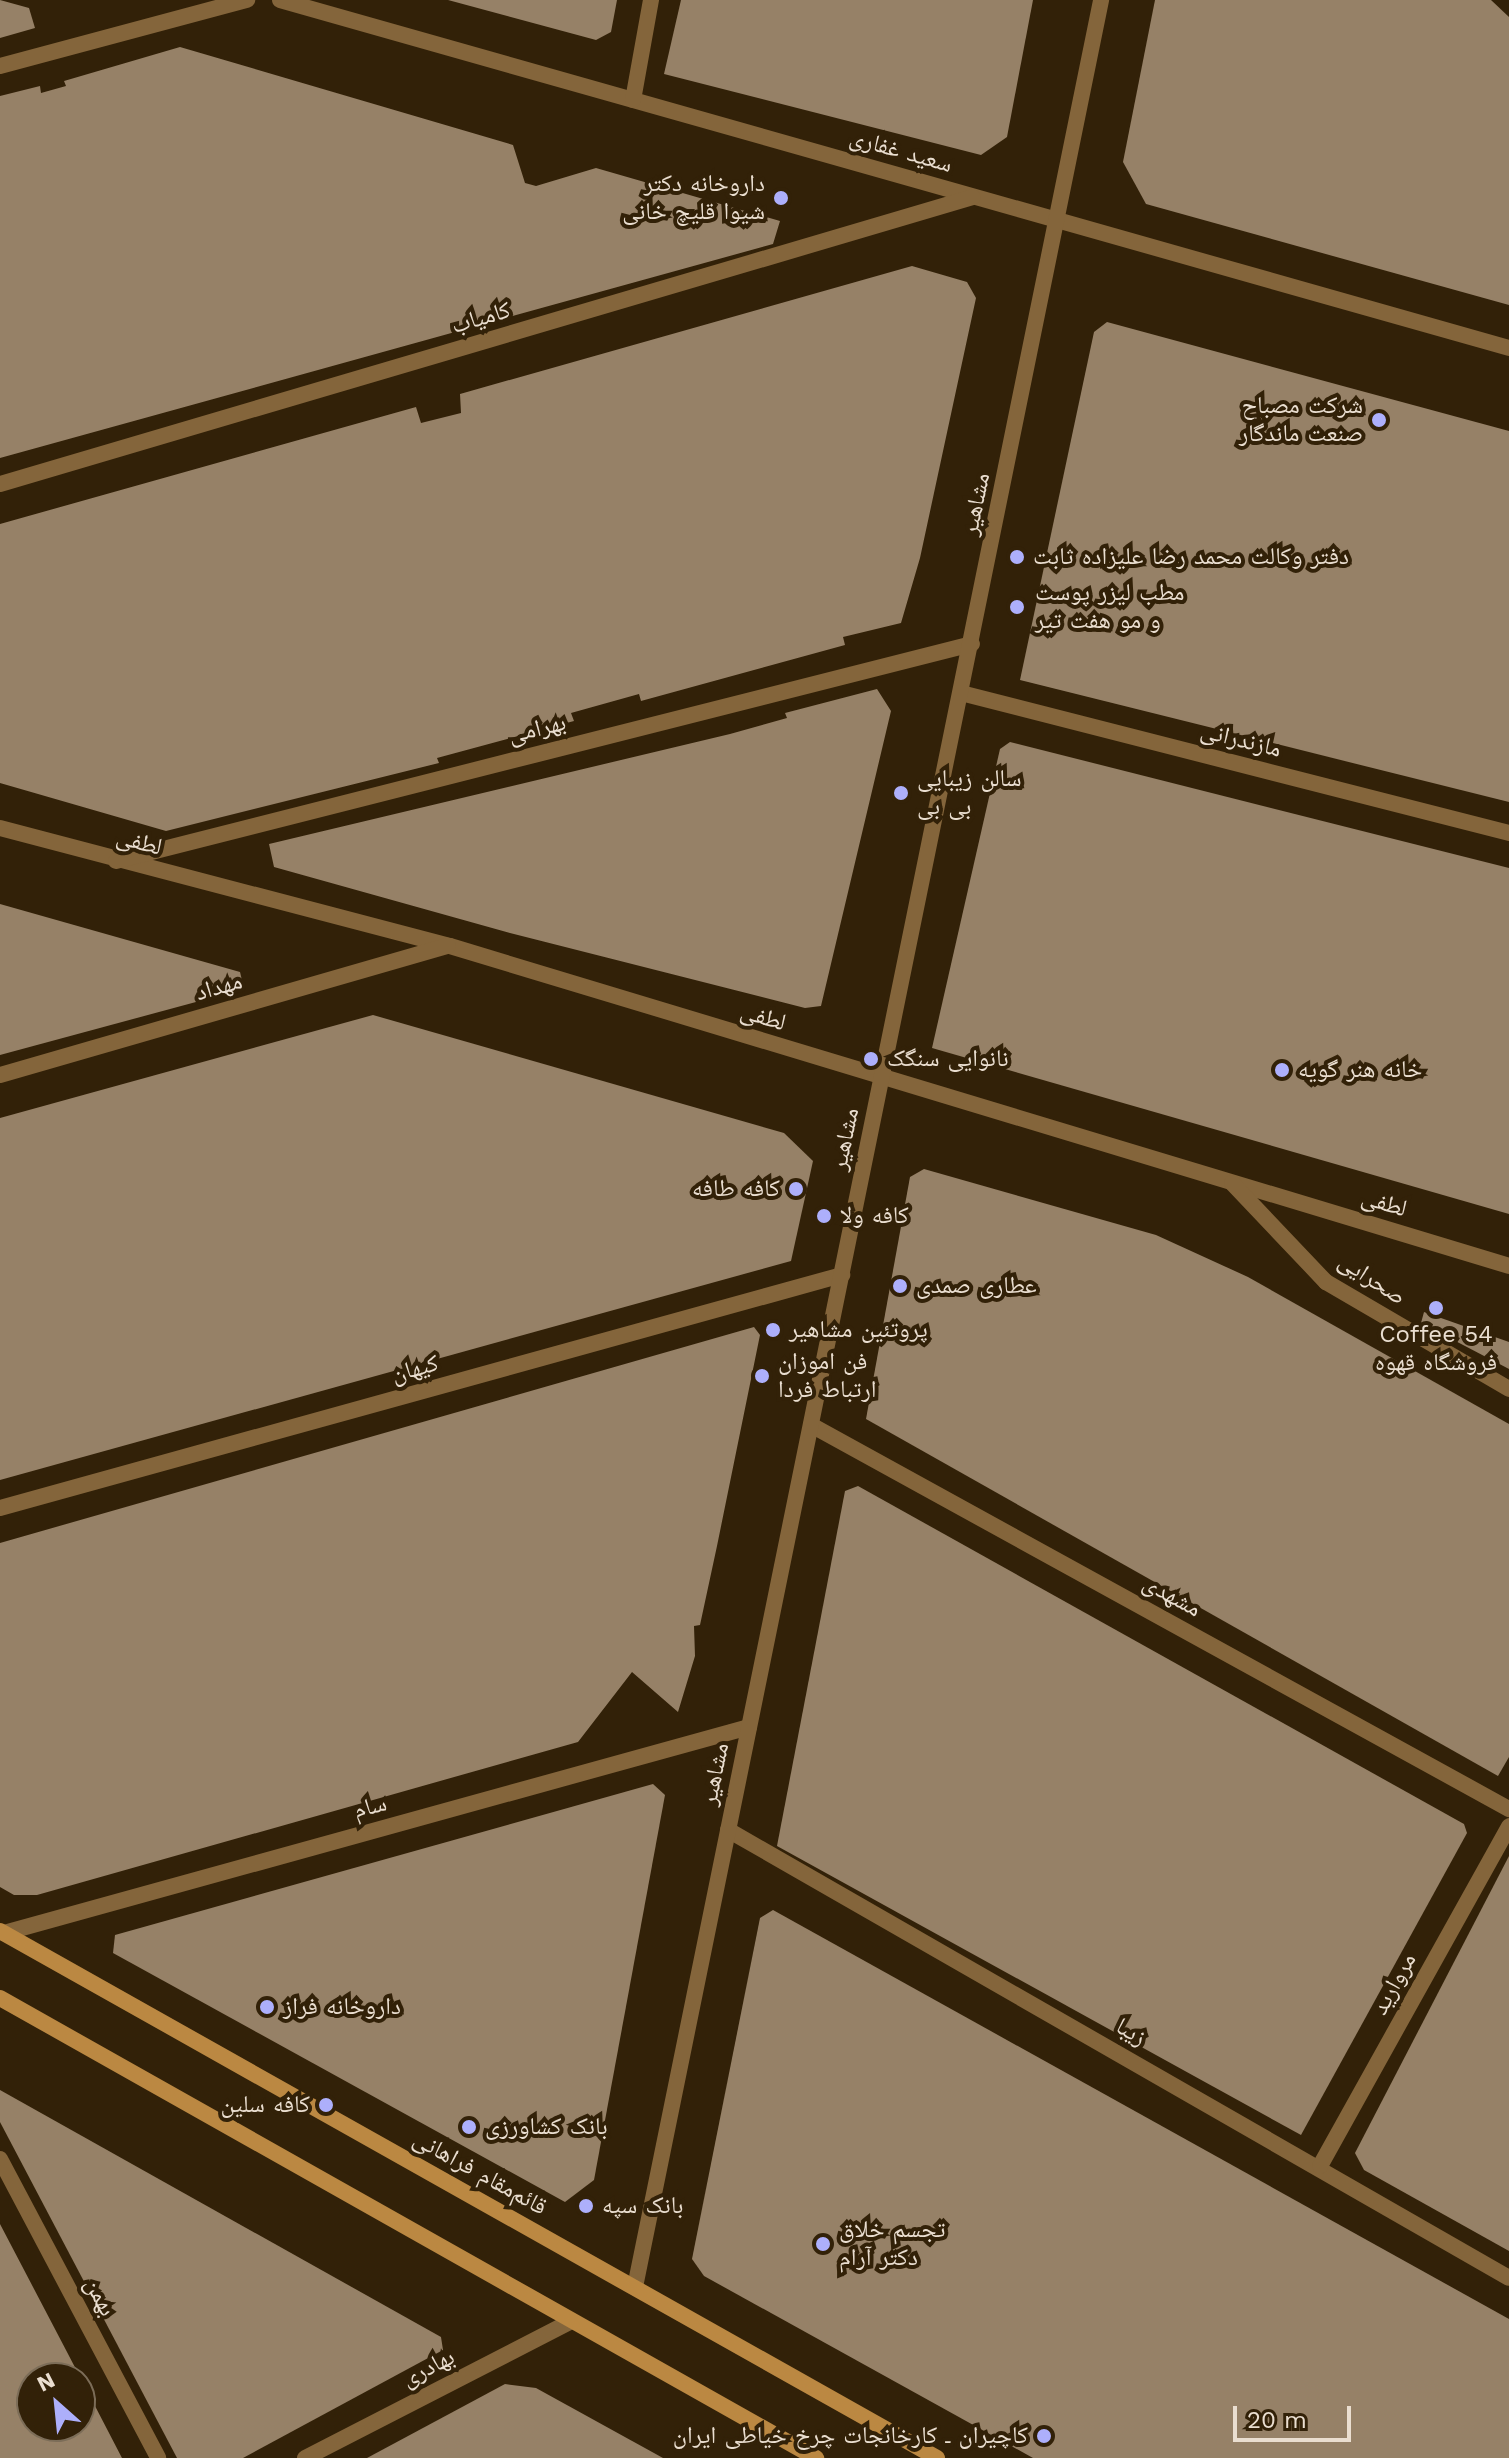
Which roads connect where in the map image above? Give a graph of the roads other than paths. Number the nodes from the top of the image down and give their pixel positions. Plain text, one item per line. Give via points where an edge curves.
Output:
1 (247, 0) edge
2 (280, 0) edge
3 (651, 0) edge
4 (1101, 0) edge
5 (0, 66) edge
6 (633, 100) junction
7 (975, 197) junction
8 (1060, 221) junction
9 (1509, 348) edge
10 (0, 484) edge
11 (972, 644) junction
12 (961, 693) junction
13 (0, 828) edge
14 (1509, 833) edge
15 (115, 861) junction
16 (450, 946) junction
17 (0, 1075) edge
18 (882, 1079) junction
19 (1231, 1182) junction
20 (1509, 1266) edge
21 (842, 1275) junction
22 (1509, 1389) edge
23 (811, 1425) junction
24 (0, 1508) edge
25 (749, 1727) junction
26 (1509, 1809) edge
27 (1509, 1826) edge
28 (728, 1830) junction
29 (2, 1932) edge
30 (0, 1998) edge
31 (0, 2160) edge
32 (1320, 2166) junction
33 (1509, 2278) edge
34 (635, 2287) junction
35 (572, 2321) junction
36 (158, 2458) edge
37 (305, 2458) edge
38 (816, 2458) edge
39 (937, 2458) edge

1 - 5 street
2 - 6 street, سعید غفاری
3 - 6 street
4 - 8 street, مشاهیر
6 - 7 street, سعید غفاری
7 - 8 street, سعید غفاری
7 - 10 street, کامیاب
8 - 9 street, سعید غفاری
8 - 11 street, مشاهیر
11 - 12 street, مشاهیر
11 - 15 street, بهرامی
12 - 14 street, مازندرانی
12 - 18 street, مشاهیر
13 - 15 street, لطفی
15 - 16 street, لطفی
16 - 17 street, مهداد
16 - 18 street, لطفی
18 - 19 street, لطفی
18 - 21 street, مشاهیر
19 - 20 street, لطفی
19 - 22 street, صحرایی via 1326,1282
21 - 23 street, مشاهیر
21 - 24 street, کیهان
23 - 25 street, مشاهیر
23 - 26 street, مشهدی
25 - 28 street, مشاهیر
25 - 29 street, سام
27 - 32 street, مروارید
28 - 32 street, زیبا
28 - 34 street, مشاهیر
29 - 34 main road, قائم‌مقام فراهانی
30 - 35 main road
31 - 36 street, بهمن
32 - 33 street, زیبا
34 - 39 main road, قائم‌مقام فراهانی
35 - 37 street, بهادری
35 - 38 main road

